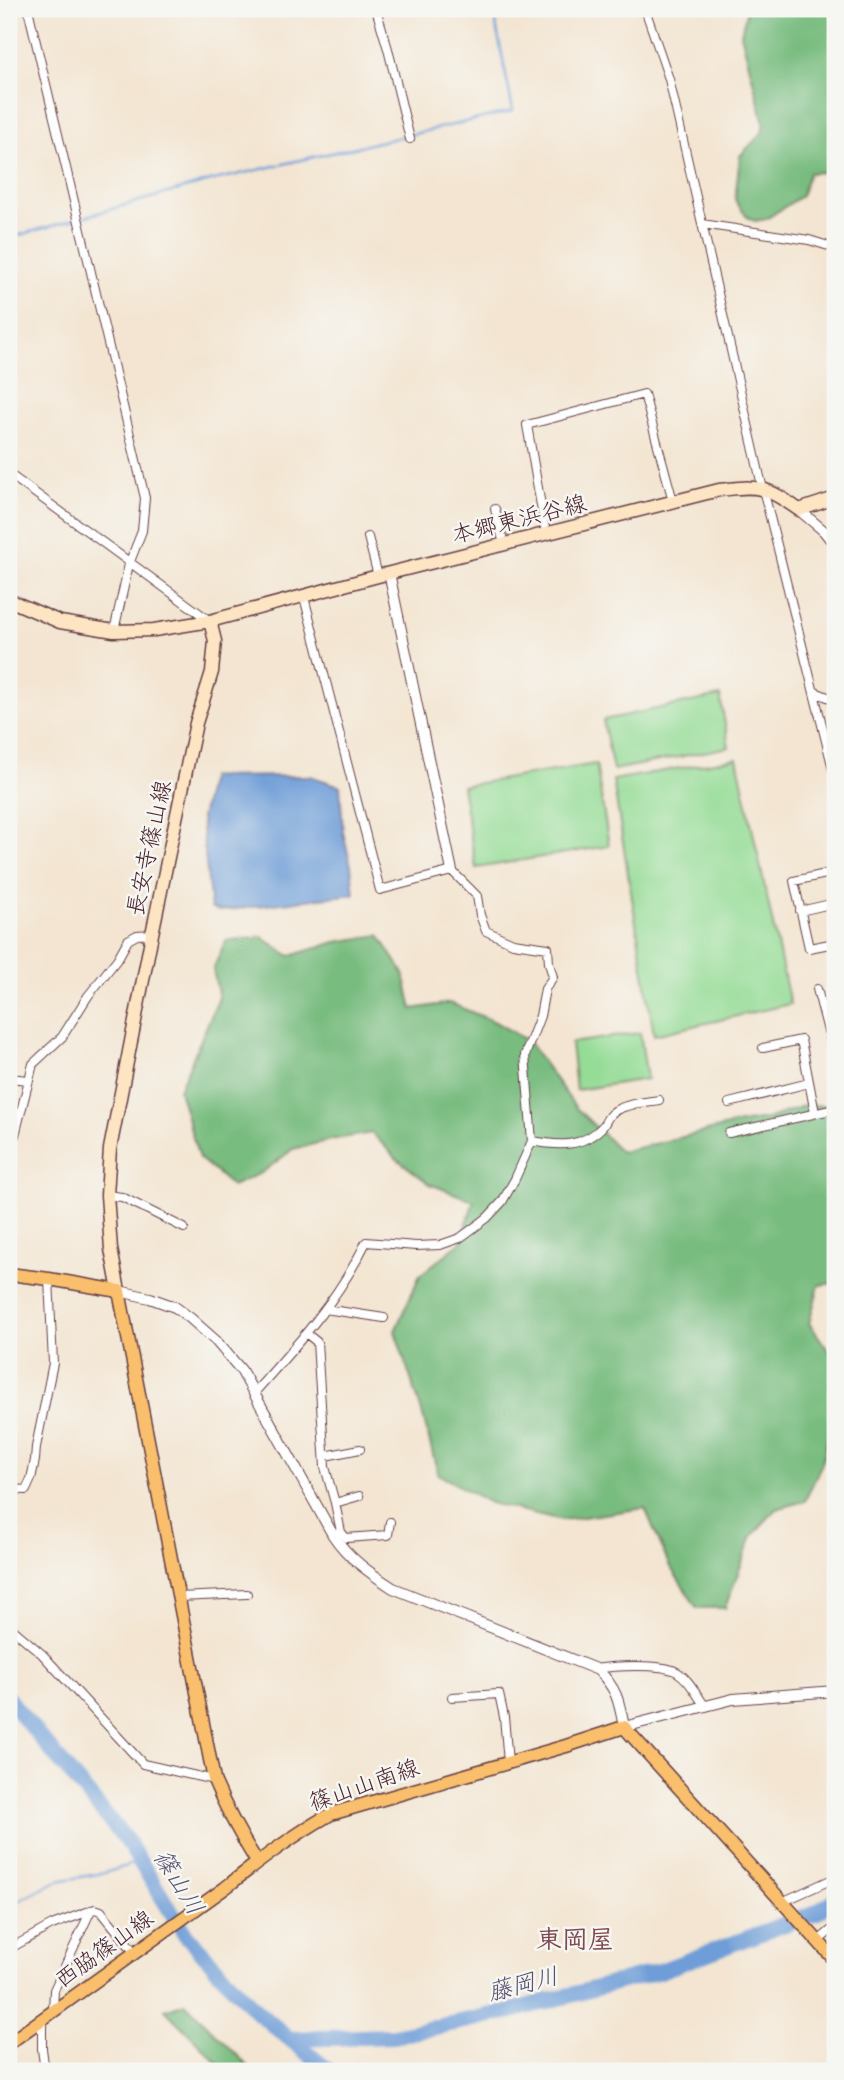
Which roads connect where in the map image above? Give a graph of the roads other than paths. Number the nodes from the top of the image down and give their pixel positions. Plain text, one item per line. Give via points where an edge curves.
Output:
1 (28, 9) edge
2 (376, 9) edge
3 (645, 9) edge
4 (410, 139) dead end
5 (702, 224) junction
6 (835, 247) edge
7 (9, 474) edge
8 (765, 489) junction
9 (835, 498) edge
10 (673, 501) junction
11 (495, 509) dead end
12 (799, 510) junction
13 (546, 534) junction
14 (368, 537) dead end
15 (504, 544) junction
16 (835, 545) edge
17 (129, 564) junction
18 (384, 575) junction
19 (304, 597) junction
20 (9, 600) edge
21 (210, 621) junction
22 (114, 631) junction
23 (815, 692) junction
24 (835, 700) edge
25 (832, 747) edge
26 (835, 777) edge
27 (452, 870) junction
28 (835, 872) edge
29 (835, 903) edge
30 (800, 911) junction
31 (152, 934) junction
32 (835, 943) edge
33 (817, 989) dead end
34 (834, 1046) edge
35 (763, 1048) dead end
36 (835, 1076) edge
37 (9, 1078) edge
38 (27, 1080) junction
39 (809, 1083) junction
40 (659, 1100) dead end
41 (729, 1103) dead end
42 (835, 1109) edge
43 (815, 1113) junction
44 (729, 1133) dead end
45 (532, 1141) junction
46 (9, 1146) edge
47 (107, 1195) junction
48 (184, 1228) dead end
49 (9, 1274) edge
50 (49, 1279) junction
51 (119, 1291) junction
52 (324, 1310) junction
53 (384, 1318) dead end
54 (307, 1334) junction
55 (254, 1393) junction
56 (360, 1449) dead end
57 (325, 1456) junction
58 (9, 1489) edge
59 (359, 1496) dead end
60 (335, 1503) junction
61 (390, 1522) dead end
62 (337, 1534) junction
63 (247, 1594) dead end
64 (179, 1597) junction
65 (9, 1626) edge
66 (595, 1670) junction
67 (835, 1691) edge
68 (452, 1697) dead end
69 (705, 1706) junction
70 (624, 1727) junction
71 (508, 1762) junction
72 (214, 1780) junction
73 (257, 1862) junction
74 (835, 1878) edge
75 (785, 1905) junction
76 (91, 1910) junction
77 (835, 1927) edge
78 (815, 1937) junction
79 (9, 1949) edge
80 (136, 1952) junction
81 (835, 1959) edge
82 (54, 2011) junction
83 (42, 2019) junction
84 (9, 2043) edge
85 (45, 2071) edge

1 - 17 street via 145,498 142,531
2 - 4 street
3 - 5 street via 669,79
5 - 6 street
5 - 8 street
7 - 17 street
8 - 10 main road, 本郷東浜谷線 via 719,490
8 - 12 main road
8 - 23 street
9 - 12 main road
10 - 13 main road, 本郷東浜谷線
10 - 13 street via 644,394 527,425
11 - 15 street
12 - 16 street
13 - 15 main road, 本郷東浜谷線
14 - 18 street
15 - 18 main road, 本郷東浜谷線
17 - 21 street
17 - 22 street
18 - 19 main road, 本郷東浜谷線
18 - 27 street
19 - 21 main road, 本郷東浜谷線
19 - 27 street via 380,890
20 - 22 main road via 60,622
21 - 22 main road
21 - 31 main road, 長安寺篠山線 via 215,641 212,672
23 - 24 street
23 - 25 street
25 - 26 street
27 - 45 street via 477,896 486,931 513,943 548,948 553,977 525,1055
28 - 30 street via 794,881
29 - 30 street
30 - 32 street via 808,948
31 - 38 street via 128,940 62,1037 33,1064
31 - 47 main road, 長安寺篠山線 via 110,1149
33 - 34 street
34 - 36 street
35 - 39 street via 801,1040
37 - 38 street
38 - 46 street
39 - 41 street
39 - 43 street
40 - 45 street via 613,1111 601,1128 576,1144
42 - 43 street
43 - 44 street
45 - 52 street via 502,1202 486,1219 460,1238 440,1245 366,1241
47 - 48 street via 122,1197
47 - 51 main road, 長安寺篠山線
49 - 50 main road
50 - 51 main road
50 - 58 street via 53,1363 46,1403 31,1479 26,1490
51 - 55 street via 175,1307 190,1318 241,1370
51 - 64 main road
52 - 53 street
52 - 54 street
54 - 55 street
54 - 57 street via 317,1342
55 - 62 street
56 - 57 street
57 - 60 street
59 - 60 street
60 - 62 street
61 - 62 street via 388,1535 346,1538
62 - 66 street via 340,1546 393,1588
63 - 64 street
64 - 72 main road
65 - 72 street via 42,1654 143,1764
66 - 69 street via 615,1666 675,1671
66 - 70 street via 610,1682 619,1698
67 - 69 street via 733,1699
68 - 71 street via 499,1694
69 - 70 street
70 - 71 main road, 篠山山南線
70 - 75 main road
71 - 73 main road, 篠山山南線 via 331,1814
72 - 73 main road
73 - 80 main road, 西脇篠山線
74 - 75 street
75 - 78 main road
76 - 79 street
76 - 80 street via 101,1911
76 - 82 street via 54,1990
77 - 78 street
78 - 81 main road
80 - 82 main road, 西脇篠山線
82 - 83 main road, 西脇篠山線
83 - 84 main road, 西脇篠山線
83 - 85 street

